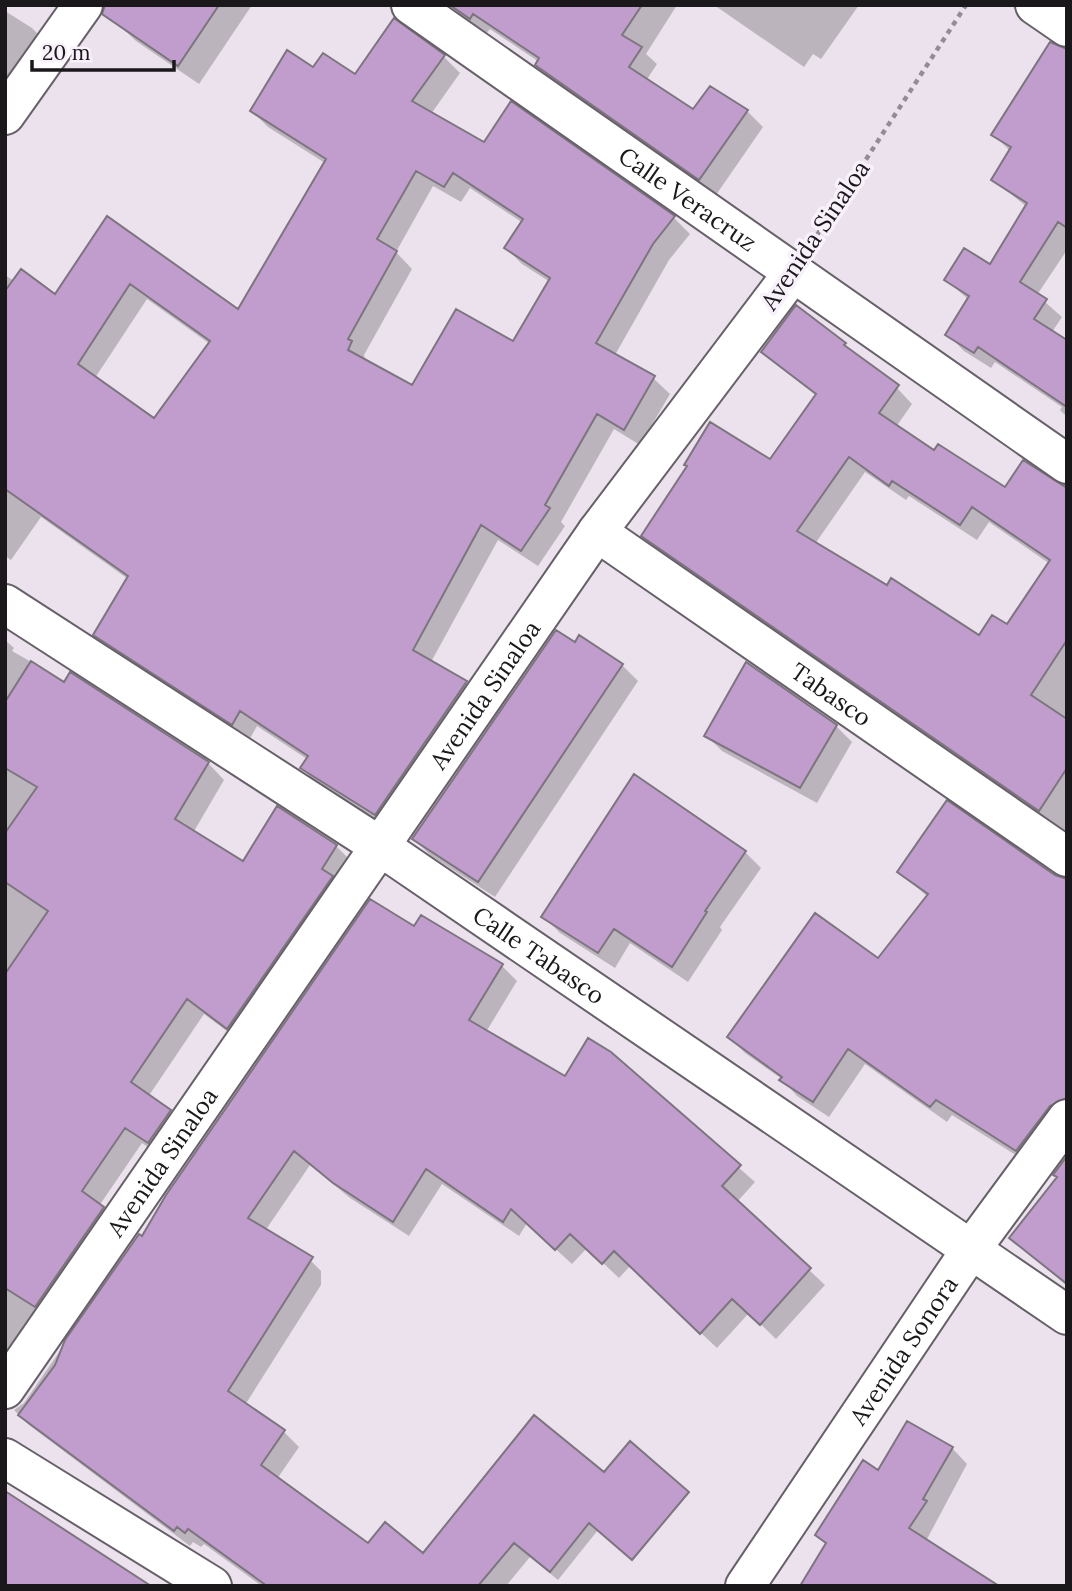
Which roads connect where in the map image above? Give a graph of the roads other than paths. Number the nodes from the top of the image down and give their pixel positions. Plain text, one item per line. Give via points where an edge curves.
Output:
1 (83, 5) edge
2 (411, 5) edge
3 (1035, 5) edge
4 (1067, 27) edge
5 (5, 115) edge
6 (792, 274) junction
7 (1067, 464) edge
8 (597, 532) junction
9 (5, 604) edge
10 (381, 847) junction
11 (1067, 857) edge
12 (1067, 1119) edge
13 (972, 1248) junction
14 (1067, 1315) edge
15 (5, 1389) edge
16 (5, 1458) edge
17 (212, 1586) edge
18 (745, 1586) edge

1 - 5 street
2 - 6 street, Calle Veracruz
3 - 4 street
6 - 7 street, Calle Veracruz
6 - 8 street, Avenida Sinaloa
8 - 10 street, Avenida Sinaloa
8 - 11 street, Tabasco
9 - 10 street, Calle Tabasco
10 - 13 street, Calle Tabasco
10 - 15 street, Avenida Sinaloa
12 - 13 street, Avenida Sonora
13 - 14 street, Calle Tabasco
13 - 18 street, Avenida Sonora
16 - 17 street

